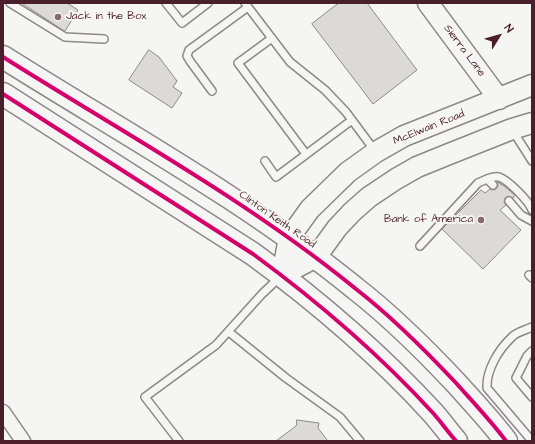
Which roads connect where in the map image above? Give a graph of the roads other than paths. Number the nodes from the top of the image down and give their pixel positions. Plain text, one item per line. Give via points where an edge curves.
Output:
1 (10, 3) edge
2 (166, 3) edge
3 (208, 3) edge
4 (428, 3) edge
5 (246, 5) edge
6 (272, 38) junction
7 (104, 39) dead end
8 (3, 58) edge
9 (532, 85) edge
10 (212, 91) dead end
11 (3, 94) edge
12 (499, 99) junction
13 (352, 120) junction
14 (532, 123) edge
15 (512, 129) junction
16 (376, 152) junction
17 (306, 154) junction
18 (265, 161) dead end
19 (532, 161) edge
20 (486, 179) junction
21 (493, 185) dead end
22 (509, 201) dead end
23 (532, 210) edge
24 (532, 221) edge
25 (289, 238) junction
26 (420, 246) dead end
27 (316, 257) junction
28 (282, 275) junction
29 (532, 328) edge
30 (229, 332) junction
31 (529, 353) edge
32 (532, 363) edge
33 (532, 398) edge
34 (3, 412) edge
35 (454, 440) edge
36 (24, 441) edge
37 (179, 441) edge
38 (360, 441) edge
39 (506, 441) edge
40 (532, 441) edge

1 - 7 lane via 65,37
2 - 3 lane via 182,24
4 - 12 main road, Sierra Lane
5 - 6 lane
5 - 10 lane via 189,50 190,61
6 - 13 lane via 290,62 325,90
6 - 17 lane via 238,63
8 - 25 main road, Clinton Keith Road via 138,139
9 - 12 main road, McElwain Road
11 - 28 main road via 241,246
12 - 16 main road, McElwain Road via 404,136
13 - 16 lane
13 - 17 lane
14 - 15 main road
15 - 19 lane
15 - 27 main road via 417,167 396,179 352,212
16 - 25 main road, McElwain Road via 348,172 310,209
17 - 18 lane via 276,176
20 - 21 lane
20 - 23 lane via 503,179 523,196
20 - 26 lane via 478,183
22 - 24 lane via 521,215
25 - 27 main road, Clinton Keith Road
25 - 28 main road, McElwain Road
27 - 28 main road
27 - 39 main road, Clinton Keith Road via 396,323 444,371
28 - 30 lane
28 - 35 main road via 379,359 432,413
29 - 40 lane via 512,335 494,360 487,380 488,388
30 - 37 lane via 216,345 144,396
30 - 38 lane via 340,417
31 - 32 lane
31 - 33 lane via 516,378
34 - 36 street

